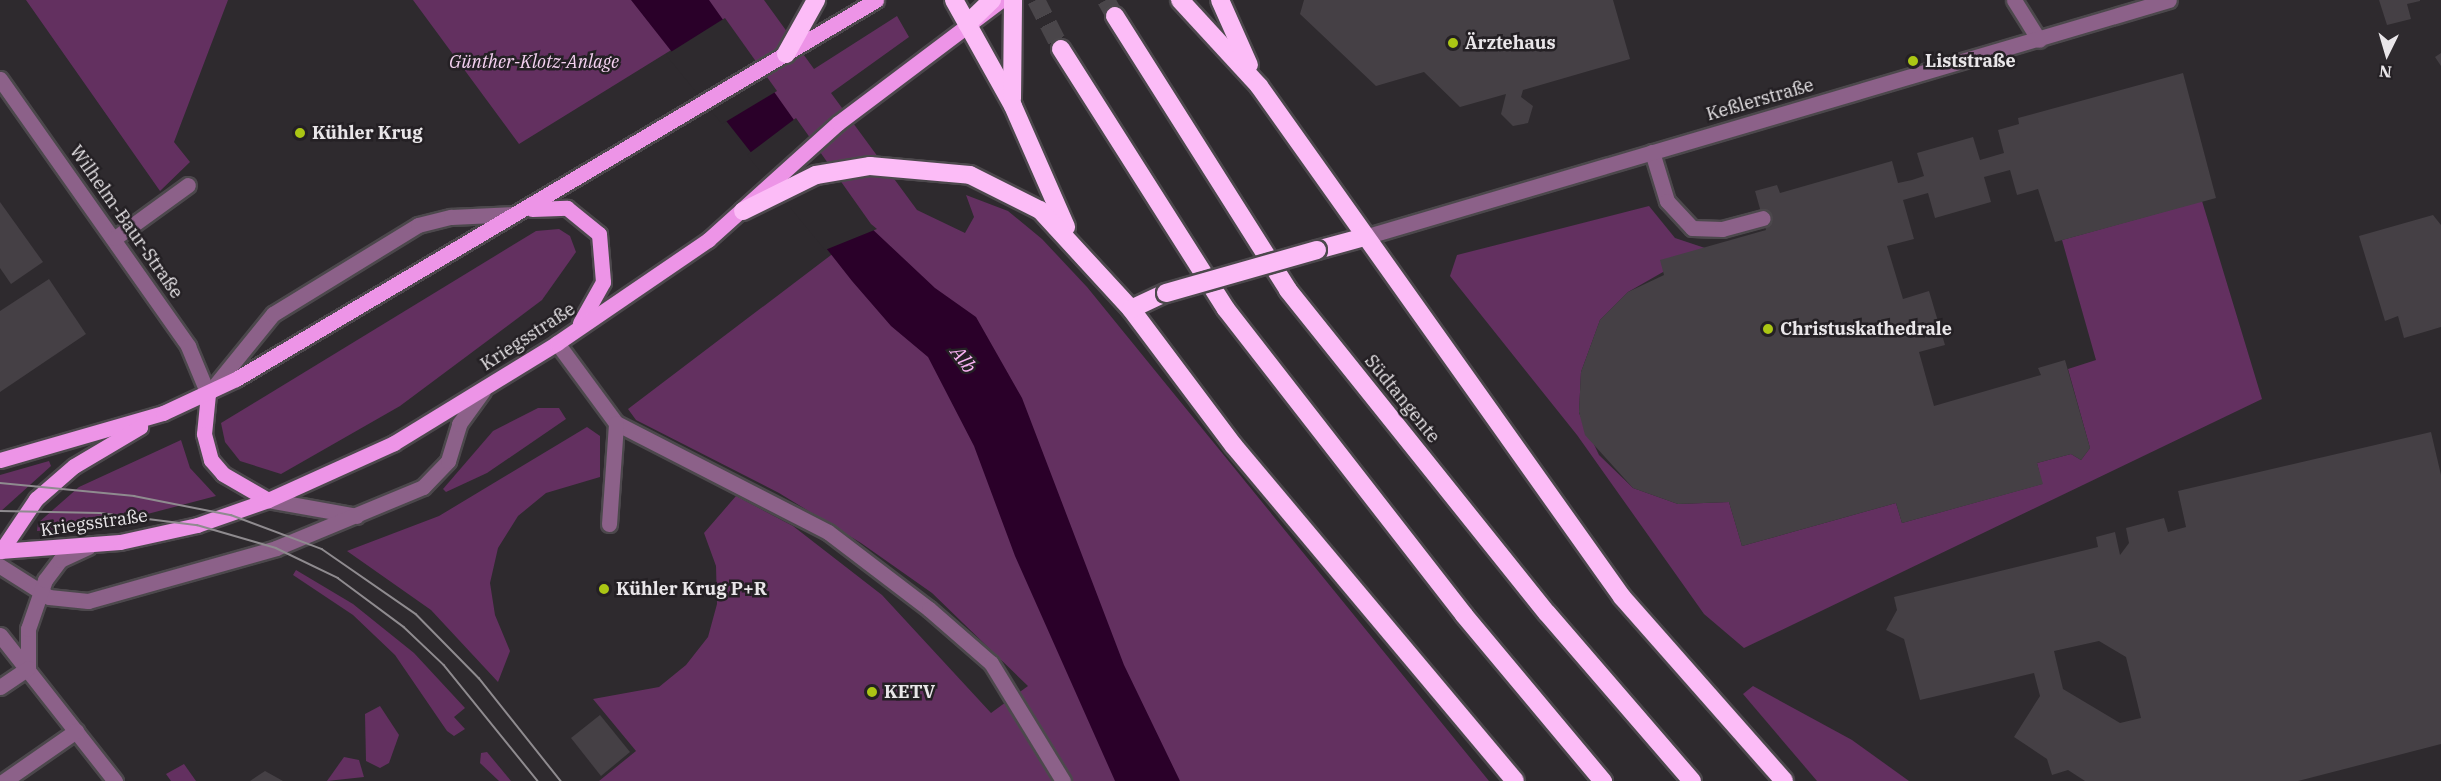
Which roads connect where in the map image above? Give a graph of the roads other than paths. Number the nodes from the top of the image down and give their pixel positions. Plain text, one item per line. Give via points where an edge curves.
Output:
1 (816, 0) edge
2 (876, 0) edge
3 (954, 0) edge
4 (992, 0) edge
5 (1001, 0) edge
6 (1013, 0) edge
7 (1180, 0) edge
8 (1220, 0) edge
9 (2014, 0) edge
10 (2169, 0) edge
11 (1115, 16) tunnel mouth
12 (967, 24) junction
13 (2039, 40) junction
14 (1061, 49) tunnel mouth
15 (786, 54) junction
16 (0, 79) edge
17 (1258, 86) junction
18 (1013, 106) junction
19 (1652, 152) junction
20 (188, 185) dead end
21 (743, 211) junction
22 (521, 213) junction
23 (1763, 218) dead end
24 (114, 238) junction
25 (1362, 238) junction
26 (1077, 247) junction
27 (1131, 309) junction
28 (575, 330) junction
29 (557, 343) junction
30 (485, 389) junction
31 (208, 394) junction
32 (163, 413) junction
33 (616, 423) junction
34 (0, 460) edge
35 (268, 500) junction
36 (360, 516) junction
37 (609, 524) dead end
38 (91, 546) junction
39 (0, 556) edge
40 (39, 592) junction
41 (0, 635) edge
42 (28, 668) junction
43 (0, 687) edge
44 (76, 731) junction
45 (4, 781) edge
46 (115, 781) edge
47 (1063, 781) edge
48 (1515, 781) edge
49 (1603, 781) edge
50 (1692, 781) edge
51 (1784, 781) edge

1 - 15 highway
2 - 15 main road
3 - 12 highway
4 - 12 highway
5 - 12 main road, Kriegsstraße
6 - 18 highway via 1008,59
7 - 17 highway
8 - 17 highway
9 - 13 street
10 - 13 street, Keßlerstraße
11 - 50 highway, Südtangente via 1288,290 1547,613
12 - 18 highway
12 - 21 main road, Kriegsstraße via 838,123
13 - 19 street, Keßlerstraße
14 - 49 highway via 1226,309 1464,615
15 - 22 main road
16 - 24 street, Wilhelm-Baur-Straße
17 - 25 highway
18 - 26 highway
19 - 23 street via 1667,201 1692,228 1722,229
19 - 25 street, Keßlerstraße
20 - 24 street
21 - 26 highway via 816,175 870,166 926,167 992,182 1040,210
21 - 28 main road, Kriegsstraße via 664,272
22 - 28 main road via 539,207 567,208 600,234 603,282
22 - 31 main road
22 - 31 street via 451,217 418,225 273,314
24 - 31 street, Wilhelm-Baur-Straße via 188,346
25 - 27 highway, bridge via 1166,293
25 - 51 highway via 1548,487 1622,597
26 - 27 highway
27 - 48 highway via 1234,446
28 - 29 main road, Kriegsstraße
29 - 30 main road, Kriegsstraße
29 - 33 street
30 - 35 main road, Kriegsstraße via 394,443
30 - 36 street via 459,424 438,475
31 - 32 main road
31 - 35 main road via 204,434 211,460 223,474
32 - 34 main road
32 - 39 main road via 74,465 36,499
33 - 37 street
33 - 47 street via 828,532 929,609 992,663
35 - 36 street
35 - 38 main road, Kriegsstraße via 197,525
36 - 40 street via 227,564 88,601
38 - 39 main road, Kriegsstraße
38 - 40 street via 60,560
39 - 40 street
40 - 42 street via 27,639
41 - 42 street
42 - 43 street
42 - 44 street
44 - 45 street
44 - 46 street

